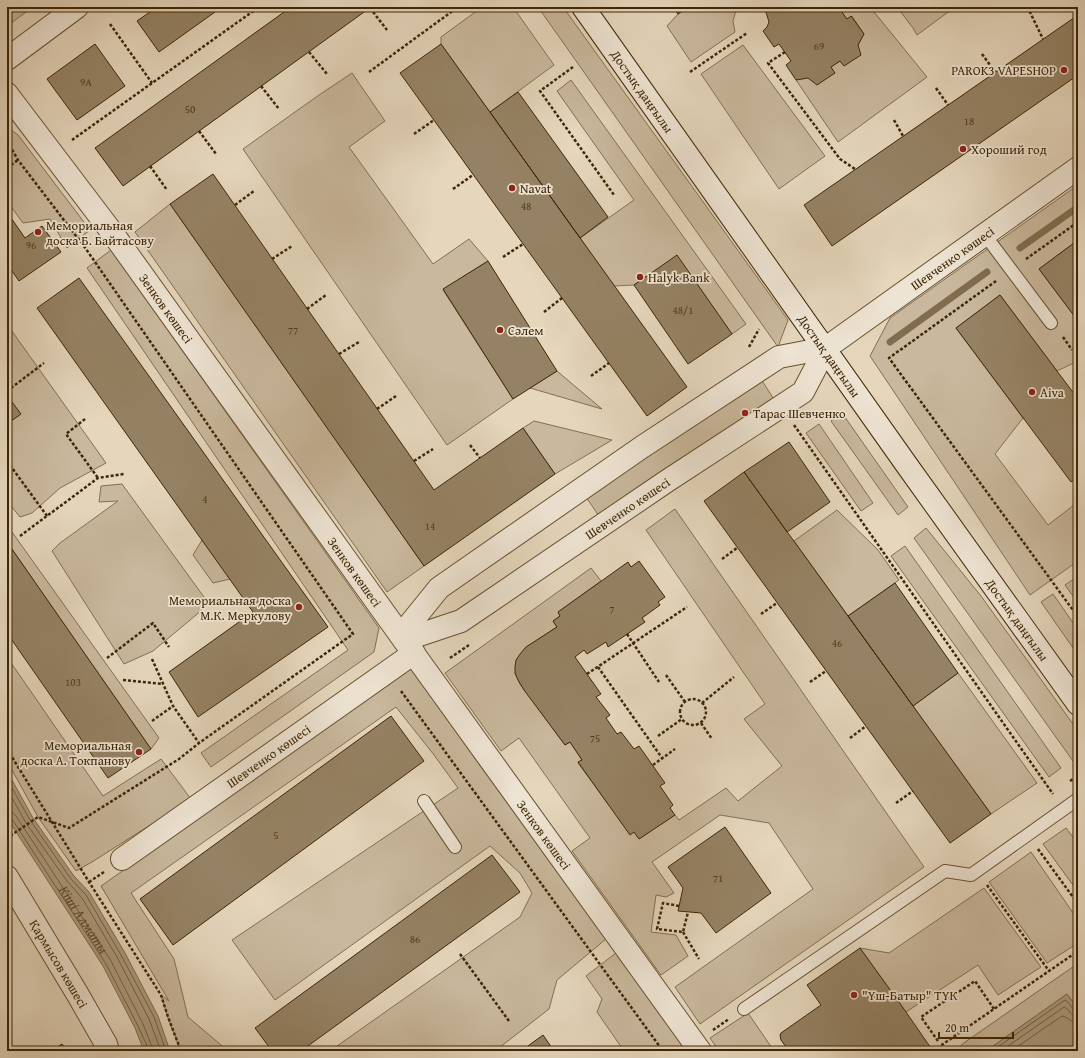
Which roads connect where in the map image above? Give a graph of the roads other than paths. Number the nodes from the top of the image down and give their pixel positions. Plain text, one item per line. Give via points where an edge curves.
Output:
1 (77, 7) edge
2 (583, 7) edge
3 (7, 59) edge
4 (7, 94) edge
5 (1078, 168) edge
6 (985, 234) junction
7 (1051, 323) dead end
8 (826, 348) junction
9 (406, 643) junction
10 (1078, 704) edge
11 (1078, 799) edge
12 (424, 801) dead end
13 (456, 847) dead end
14 (122, 859) dead end
15 (7, 877) edge
16 (744, 1009) road end
17 (697, 1047) edge
18 (108, 1051) edge

1 - 3 street
2 - 8 street, Достық даңғылы
4 - 9 street, Зенков көшесі via 111,231
5 - 6 street, Шевченко көшесі
6 - 7 lane
6 - 8 street, Шевченко көшесі
8 - 9 street, Шевченко көшесі via 803,392 461,621
8 - 9 street, Шевченко көшесі via 778,357 642,447 439,588
8 - 10 street, Достық даңғылы
9 - 14 street, Шевченко көшесі via 387,671
9 - 17 street, Зенков көшесі
11 - 16 lane via 971,875 945,871
12 - 13 lane
15 - 18 street, Қармысов көшесі via 78,995

